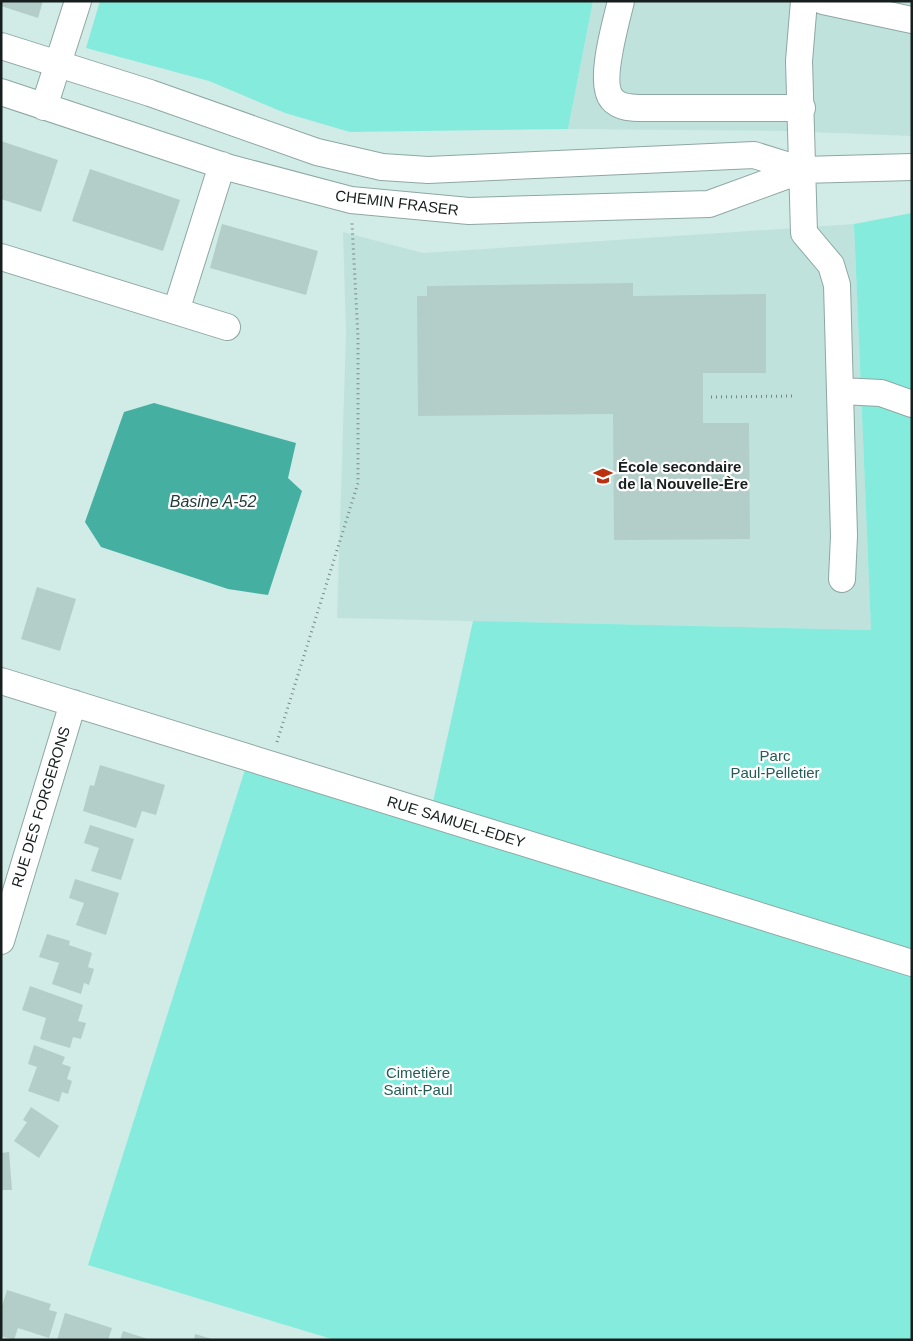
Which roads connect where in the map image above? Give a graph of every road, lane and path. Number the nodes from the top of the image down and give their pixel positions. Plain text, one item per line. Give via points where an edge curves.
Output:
1 (78, 1) edge
2 (620, 1) edge
3 (804, 1) edge
4 (823, 1) edge
5 (912, 20) edge
6 (1, 46) edge
7 (58, 64) junction
8 (1, 92) edge
9 (44, 106) junction
10 (802, 108) junction
11 (222, 166) junction
12 (382, 167) junction
13 (912, 167) edge
14 (802, 170) junction
15 (351, 200) junction
16 (382, 204) junction
17 (1, 257) edge
18 (176, 311) junction
19 (227, 327) dead end
20 (841, 391) junction
21 (794, 396) dead end
22 (711, 397) dead end
23 (912, 404) edge
24 (842, 578) dead end
25 (1, 681) edge
26 (73, 703) junction
27 (270, 764) junction
28 (1, 940) edge
29 (912, 963) edge

1 - 7 street
2 - 10 street via 607,70 606,88 612,100 625,107 644,108
3 - 10 street via 799,53
4 - 5 street
6 - 7 street, CHEMIN FRASER
7 - 9 street
7 - 12 street, CHEMIN FRASER via 317,152
8 - 9 street, CHEMIN FRASER
9 - 11 street, CHEMIN FRASER
10 - 14 street
11 - 15 street, CHEMIN FRASER
11 - 18 street
12 - 14 street, CHEMIN FRASER via 428,170 754,155
12 - 16 street
13 - 14 street, CHEMIN FRASER
14 - 16 street, CHEMIN FRASER via 709,204 469,212
14 - 20 street via 804,233 830,265 837,286
15 - 16 street, CHEMIN FRASER
15 - 27 path via 358,337 358,483
17 - 18 street
18 - 19 street
20 - 23 street via 881,393
20 - 24 street
21 - 22 path
25 - 26 street, RUE SAMUEL-EDEY
26 - 27 street, RUE SAMUEL-EDEY
26 - 28 street, RUE DES FORGERONS
27 - 29 street, RUE SAMUEL-EDEY

